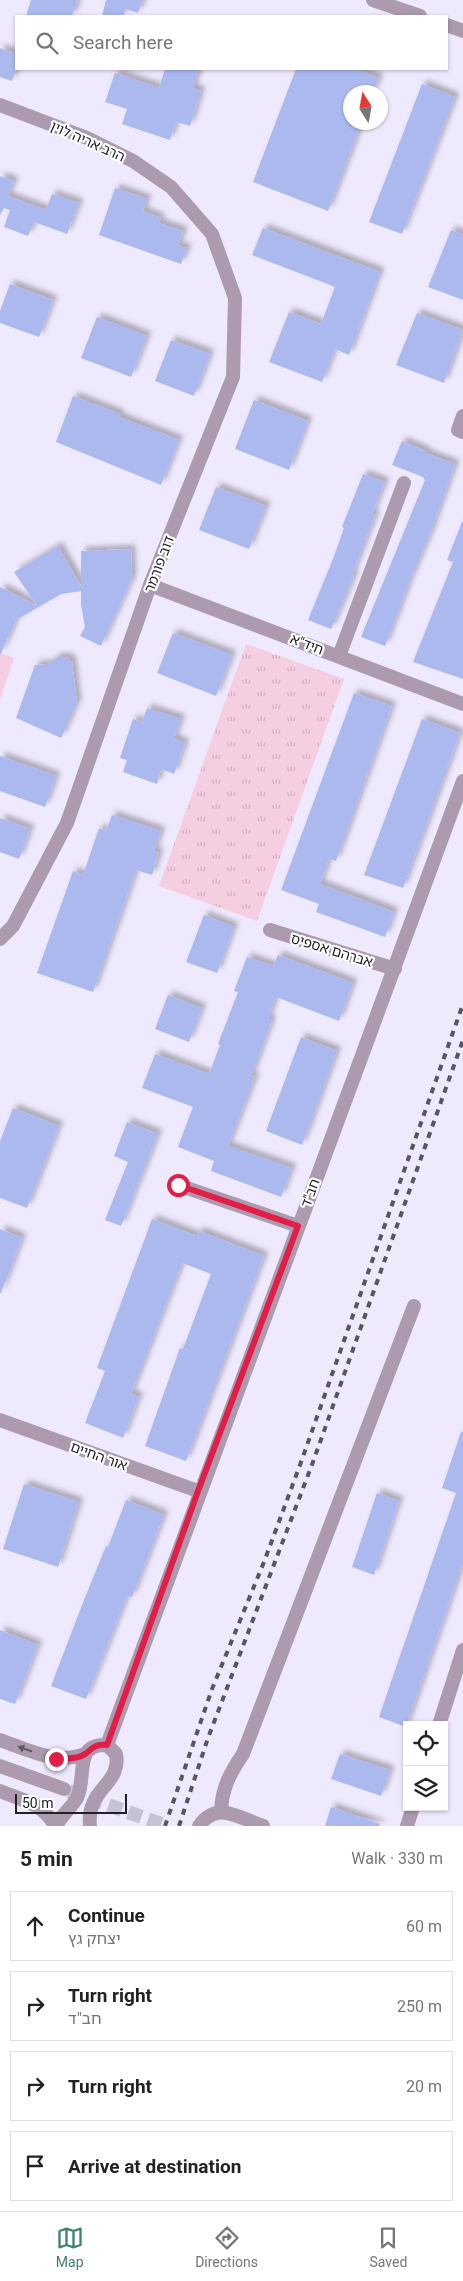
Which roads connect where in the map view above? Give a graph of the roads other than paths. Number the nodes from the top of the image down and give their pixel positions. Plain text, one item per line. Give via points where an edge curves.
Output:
1 (373, 0) edge
2 (417, 15) edge
3 (448, 25) edge
4 (463, 31) edge
5 (0, 105) edge
6 (171, 188) joint
7 (463, 416) edge
8 (463, 432) edge
9 (404, 483) dead end
10 (150, 585) junction
11 (339, 656) junction
12 (463, 704) edge
13 (463, 782) edge
14 (270, 930) dead end
15 (0, 939) edge
16 (395, 969) junction
17 (178, 1185) dead end
18 (298, 1226) junction
19 (414, 1306) dead end
20 (0, 1420) edge
21 (198, 1491) junction
22 (463, 1650) edge
23 (440, 1721) edge
24 (0, 1740) edge
25 (107, 1745) junction
26 (85, 1754) junction
27 (0, 1766) edge
28 (64, 1789) tunnel mouth
29 (0, 1791) edge
30 (221, 1811) junction
31 (412, 1811) edge
32 (56, 1826) edge
33 (90, 1826) edge
34 (199, 1826) edge
35 (263, 1826) edge
36 (407, 1826) edge

1 - 2 street
3 - 4 street
5 - 6 street, הרב אריה לוין via 87,138 134,161
6 - 10 street, דוב פורמר via 212,234 235,298 233,377
7 - 8 street via 458,430
9 - 11 street
10 - 11 street, חיד"א
10 - 15 street, דוב פורמר via 66,823 13,926
11 - 12 street, חיד"א
13 - 16 street, חב"ד
14 - 16 street, אברהם אספיס
16 - 18 street, חב"ד
17 - 18 street
18 - 21 street, חב"ד
19 - 30 street via 243,1754 229,1774
20 - 21 street, אור החיים
21 - 25 street, חב"ד
22 - 23 street
26 -> 24 street via 56,1759
25 - 26 street via 94,1746
25 - 33 street via 116,1754 117,1767 94,1798
26 - 32 street via 76,1800
27 - 28 street
29 - 32 street via 38,1806
30 - 34 street via 208,1815
30 - 35 street
31 - 36 street

